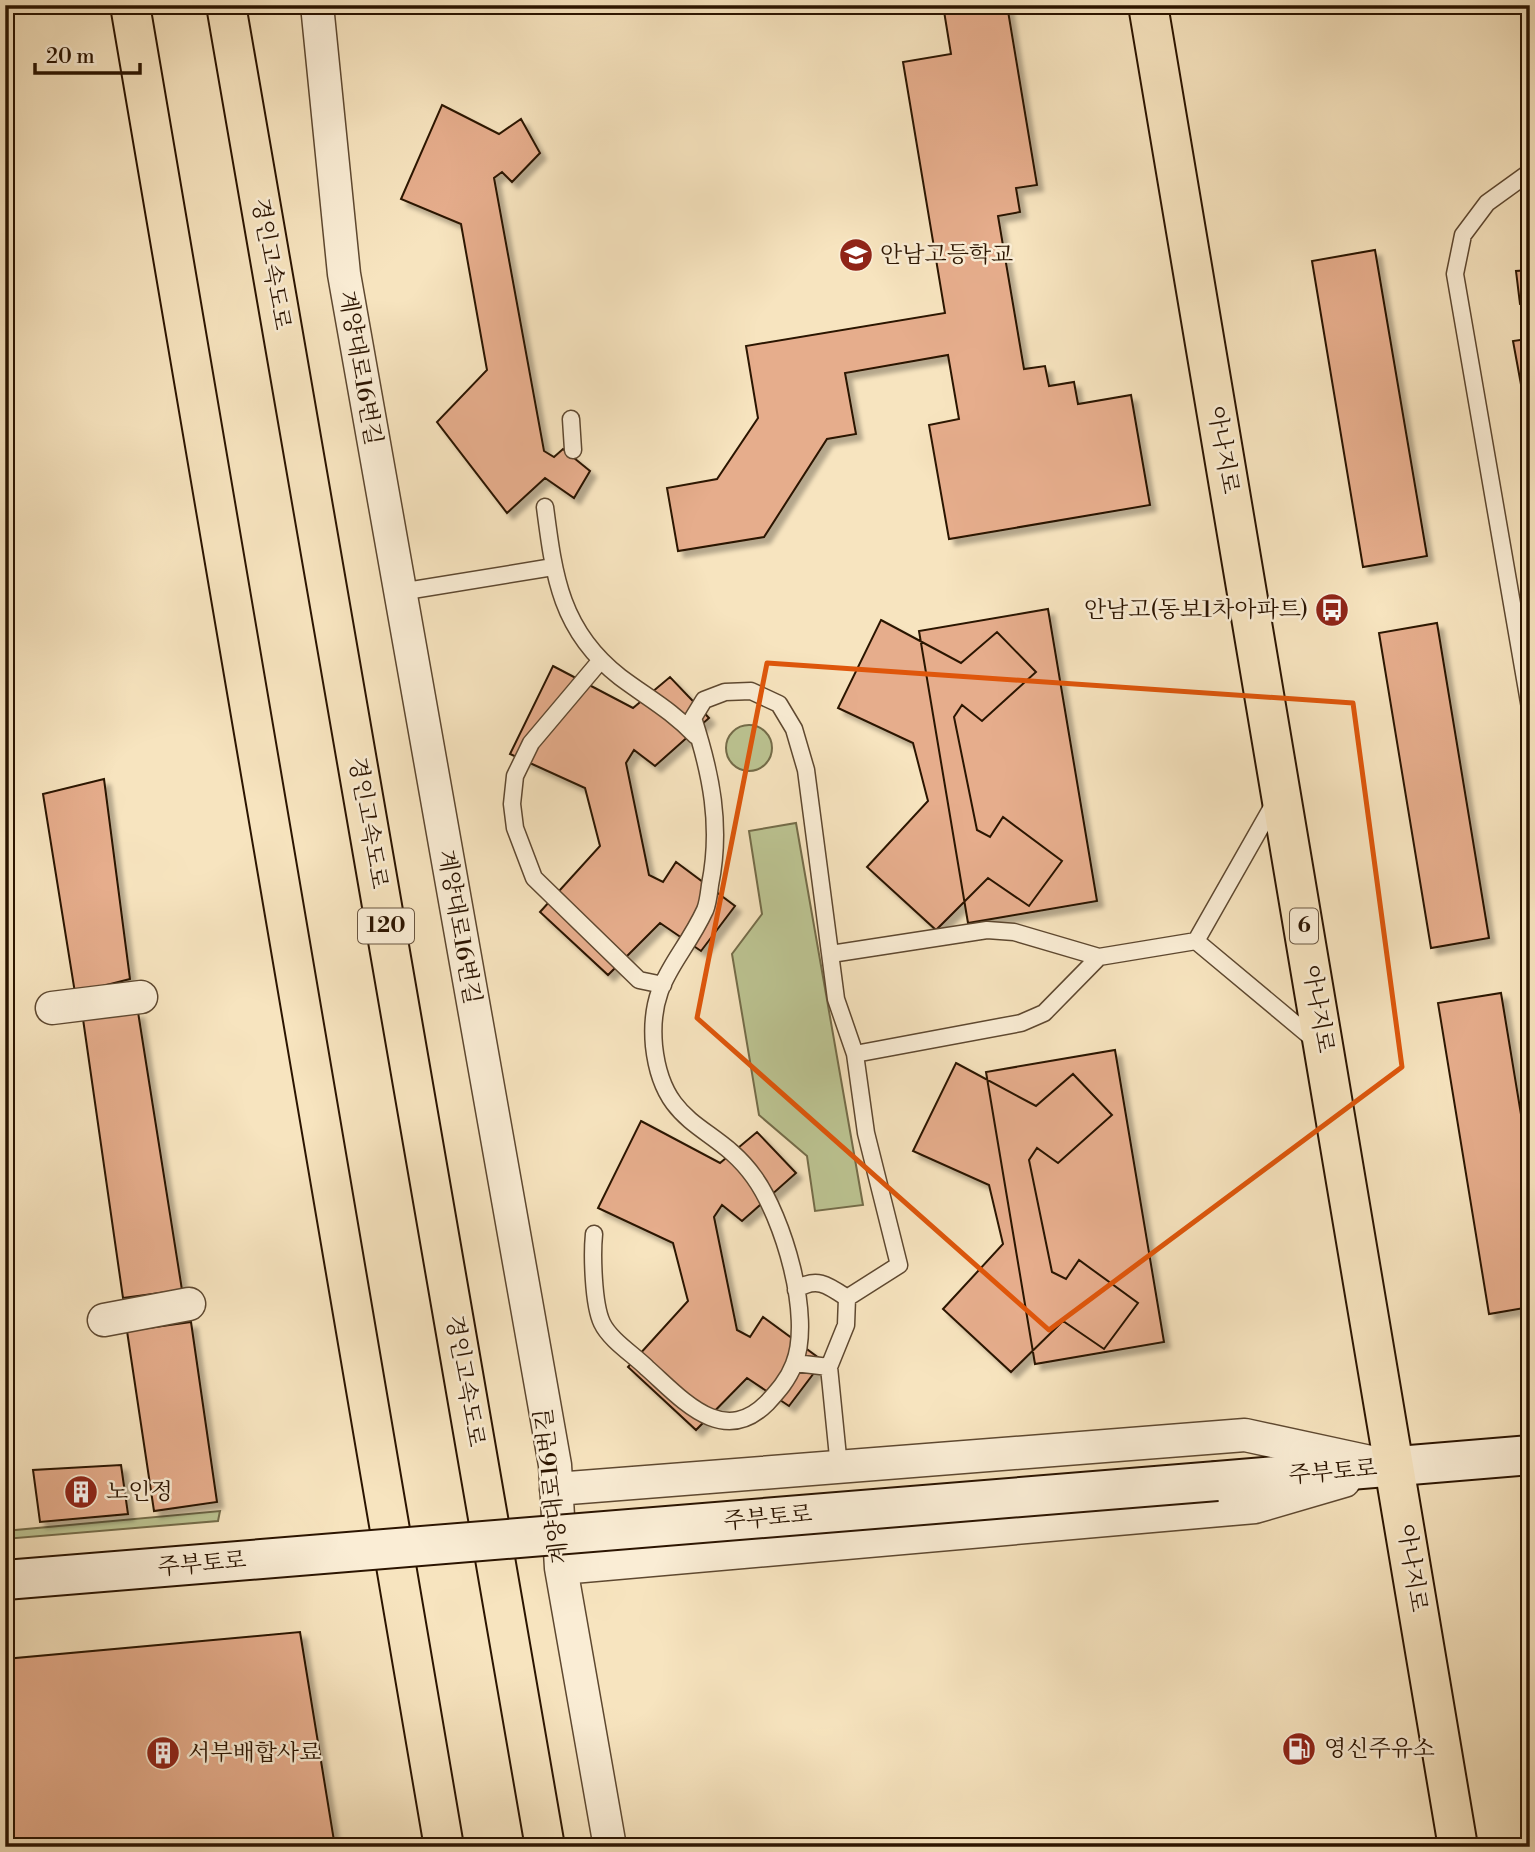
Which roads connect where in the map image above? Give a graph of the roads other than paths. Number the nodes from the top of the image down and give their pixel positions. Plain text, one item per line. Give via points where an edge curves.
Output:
1 (130, 5) edge
2 (226, 5) edge
3 (317, 5) edge
4 (1149, 5) edge
5 (1530, 172) edge
6 (571, 419) dead end
7 (573, 450) dead end
8 (545, 507) dead end
9 (553, 567) junction
10 (400, 592) junction
11 (601, 660) junction
12 (1530, 708) edge
13 (700, 741) junction
14 (1281, 791) junction
15 (1196, 941) junction
16 (831, 954) junction
17 (1099, 957) junction
18 (663, 985) junction
19 (141, 997) dead end
20 (52, 1008) dead end
21 (1325, 1049) junction
22 (855, 1054) junction
23 (594, 1234) dead end
24 (796, 1290) junction
25 (846, 1298) junction
26 (189, 1304) dead end
27 (104, 1320) dead end
28 (795, 1363) junction
29 (829, 1367) junction
30 (1530, 1455) edge
31 (839, 1467) junction
32 (1395, 1467) junction
33 (629, 1483) junction
34 (556, 1489) junction
35 (637, 1562) junction
36 (561, 1568) junction
37 (5, 1580) edge
38 (444, 1847) edge
39 (545, 1847) edge
40 (610, 1847) edge
41 (1458, 1847) edge

1 - 38 main road
2 - 39 main road, 경인고속도로 / 120
3 - 10 street, 계양대로16번길 via 344,274
4 - 14 main road, 아나지로 / 6
5 - 12 lane via 1487,203 1463,234 1455,274
6 - 7 lane
8 - 9 lane
9 - 10 lane
9 - 11 lane via 568,614 586,646
10 - 34 street, 계양대로16번길
11 - 13 lane via 671,711
11 - 18 lane via 531,743 515,776 515,828 534,878 639,979
13 - 16 lane via 692,718 704,700 725,692 751,691 779,704 794,729 806,769
13 - 18 lane via 715,805 714,869 705,909
14 - 15 lane
14 - 21 main road, 아나지로 / 6
15 - 17 lane
15 - 21 lane
16 - 17 lane via 987,930 1014,932
16 - 22 lane via 836,999
17 - 22 lane via 1044,1013 1021,1023
18 - 24 lane via 655,1006 654,1046 661,1079 690,1123 754,1177 778,1223
19 - 20 street
21 - 32 main road, 아나지로 / 6
22 - 25 lane via 866,1133 899,1265
23 - 28 lane via 592,1255 602,1323 696,1412 733,1421 758,1412 783,1386
24 - 25 lane via 808,1282 821,1282
24 - 28 lane via 799,1336
25 - 29 lane via 846,1325
26 - 27 street
28 - 29 lane
29 - 31 lane
30 - 32 main road, 주부토로
31 - 32 street via 1245,1435
31 - 33 street
32 - 35 street via 1255,1507
32 - 37 main road, 주부토로, bridge
32 - 41 main road, 아나지로 / 6
33 - 34 street
33 - 35 street via 606,1507 602,1529 613,1546
34 - 36 street, 계양대로16번길
35 - 36 street
36 - 40 street, 계양대로16번길

